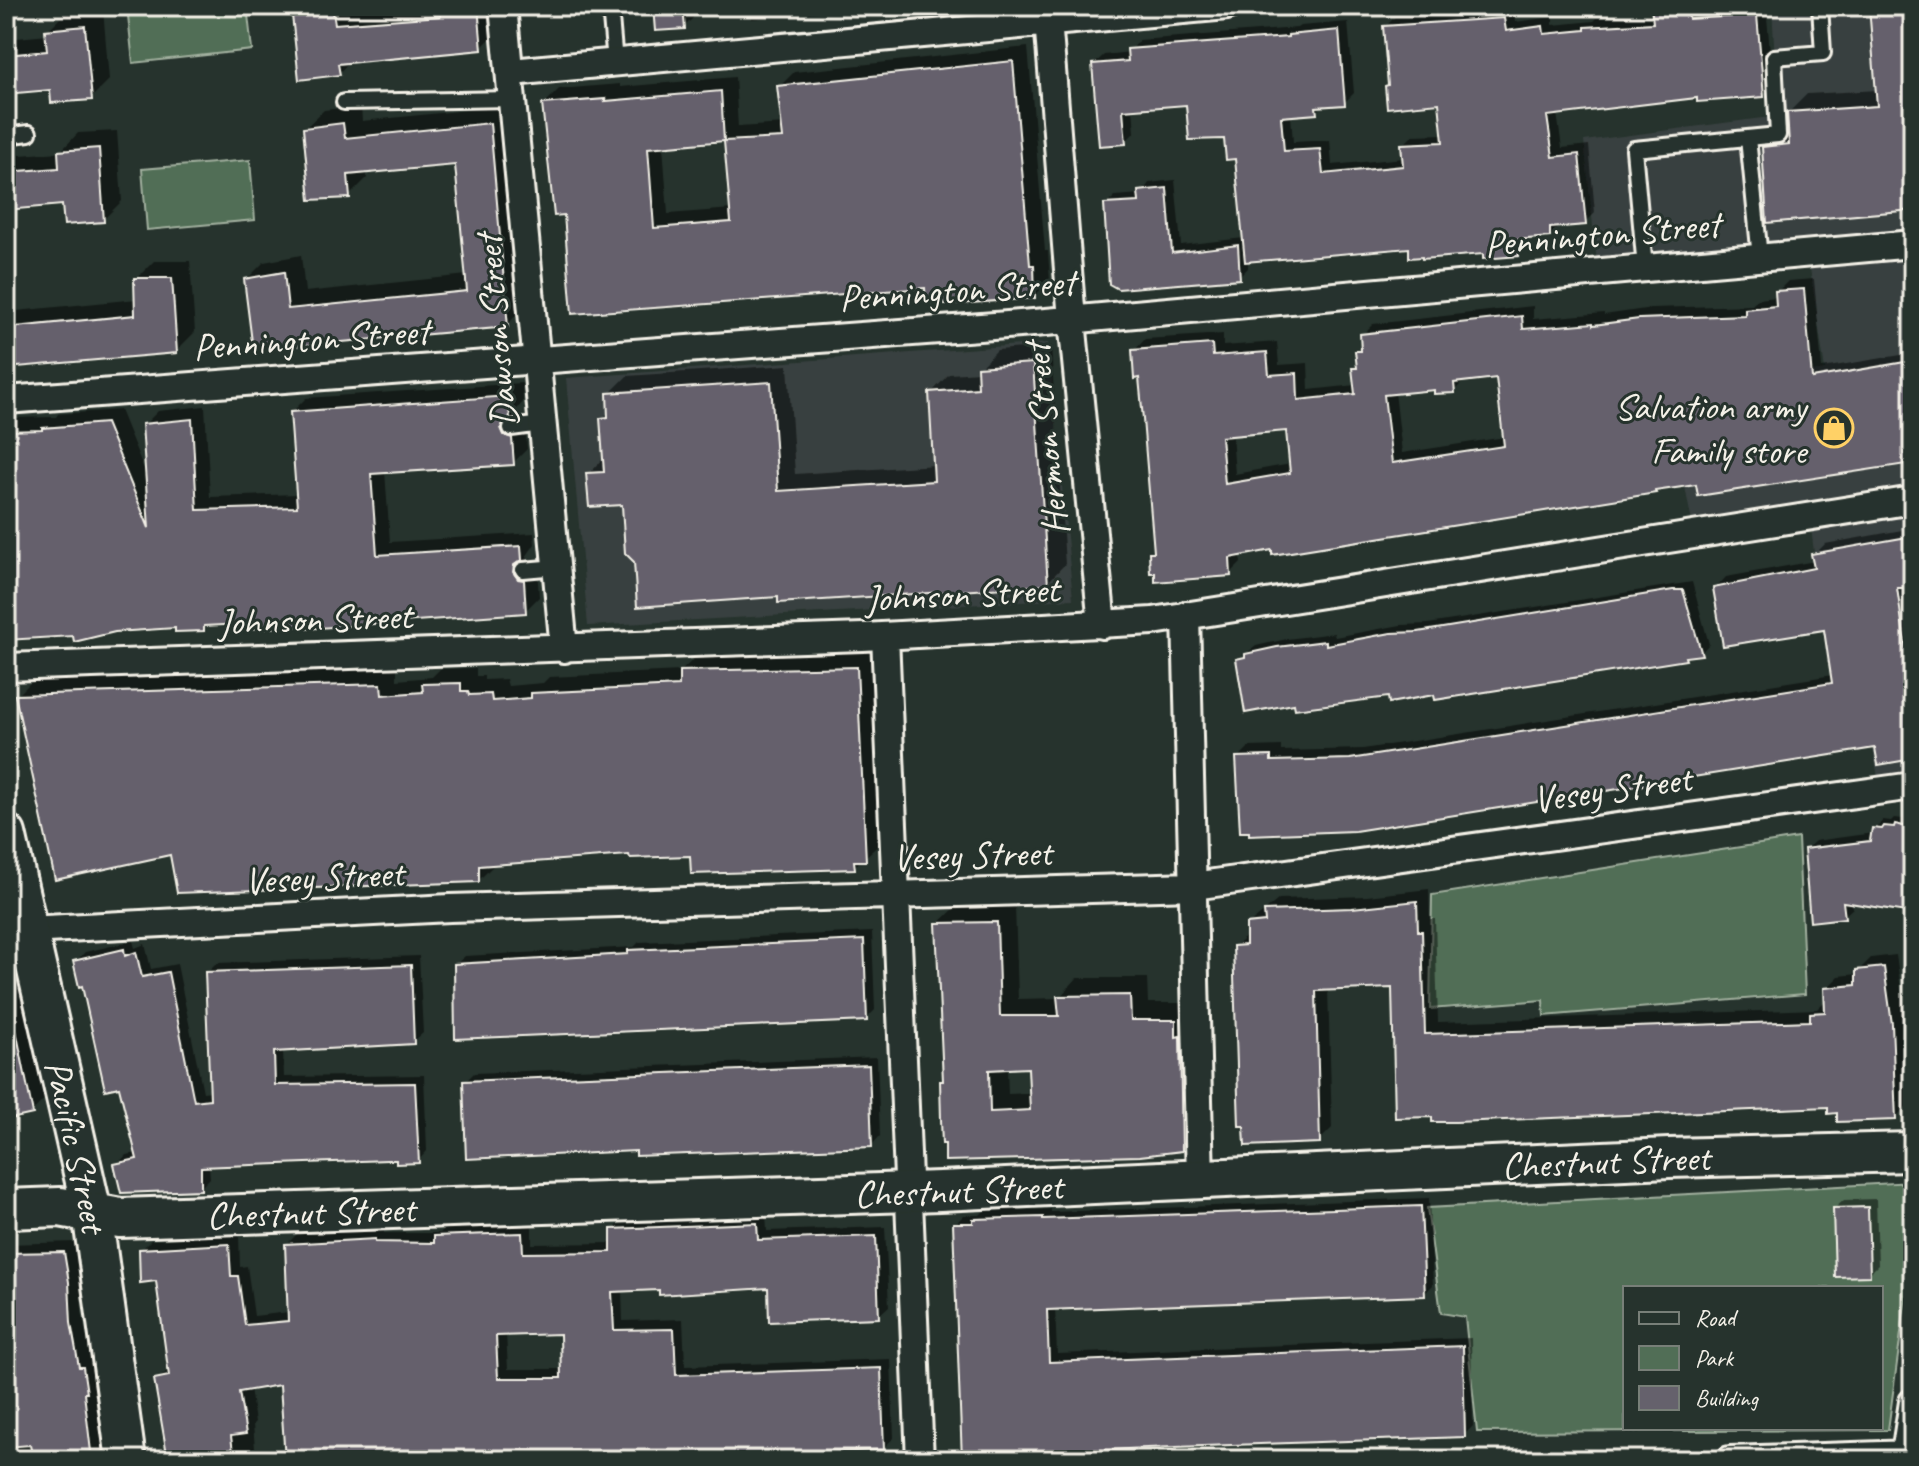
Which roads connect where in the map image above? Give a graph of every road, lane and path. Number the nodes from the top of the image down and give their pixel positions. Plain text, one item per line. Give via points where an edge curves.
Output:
1 (503, 6) edge
2 (610, 6) edge
3 (1227, 6) edge
4 (1820, 6) edge
5 (1047, 14) edge
6 (615, 63) junction
7 (511, 72) junction
8 (512, 99) junction
9 (344, 102) dead end
10 (29, 133) dead end
11 (6, 136) edge
12 (1748, 138) junction
13 (1913, 244) edge
14 (1760, 258) junction
15 (1645, 268) junction
16 (1072, 320) junction
17 (536, 360) junction
18 (6, 400) edge
19 (542, 424) junction
20 (511, 428) dead end
21 (1913, 500) edge
22 (557, 567) junction
23 (523, 570) dead end
24 (1186, 615) junction
25 (1102, 625) junction
26 (885, 636) junction
27 (564, 649) junction
28 (6, 667) edge
29 (1913, 786) edge
30 (6, 834) edge
31 (1193, 886) junction
32 (897, 895) junction
33 (27, 930) junction
34 (1913, 1152) edge
35 (1200, 1180) junction
36 (908, 1192) junction
37 (6, 1209) edge
38 (92, 1212) junction
39 (1913, 1402) edge
40 (1907, 1456) edge
41 (1841, 1458) edge
42 (126, 1460) edge
43 (920, 1460) edge
44 (1730, 1460) edge

1 - 7 street, Dawson Street
2 - 6 lane
3 - 5 street
4 - 12 lane via 1823,53 1774,57 1778,135
5 - 6 street
5 - 16 street, Hermon Street
6 - 7 street
7 - 8 street, Dawson Street
8 - 9 lane
8 - 17 street, Dawson Street
10 - 11 lane
12 - 14 lane
12 - 15 lane via 1634,149
13 - 14 street, Pennington Street
14 - 15 street, Pennington Street
15 - 16 street, Pennington Street
16 - 17 street, Pennington Street
16 - 25 street, Hermon Street
17 - 18 street, Pennington Street
17 - 19 street, Dawson Street
19 - 20 lane
19 - 22 street, Dawson Street
21 - 24 street, Johnson Street
22 - 23 lane
22 - 27 street, Dawson Street
24 - 25 street, Johnson Street
24 - 31 street
25 - 26 street, Johnson Street
26 - 27 street, Johnson Street
26 - 32 street
27 - 28 street, Johnson Street
29 - 31 street, Vesey Street
30 - 33 street, Pacific Street
31 - 32 street, Vesey Street
31 - 35 street
32 - 33 street, Vesey Street via 450,908
32 - 36 street
33 - 38 street, Pacific Street
34 - 35 street, Chestnut Street
35 - 36 street, Chestnut Street
36 - 38 street, Chestnut Street via 120,1218
36 - 43 street
37 - 38 street, Chestnut Street
38 - 42 street, Pacific Street
39 - 40 street
40 - 41 street
41 - 44 street

